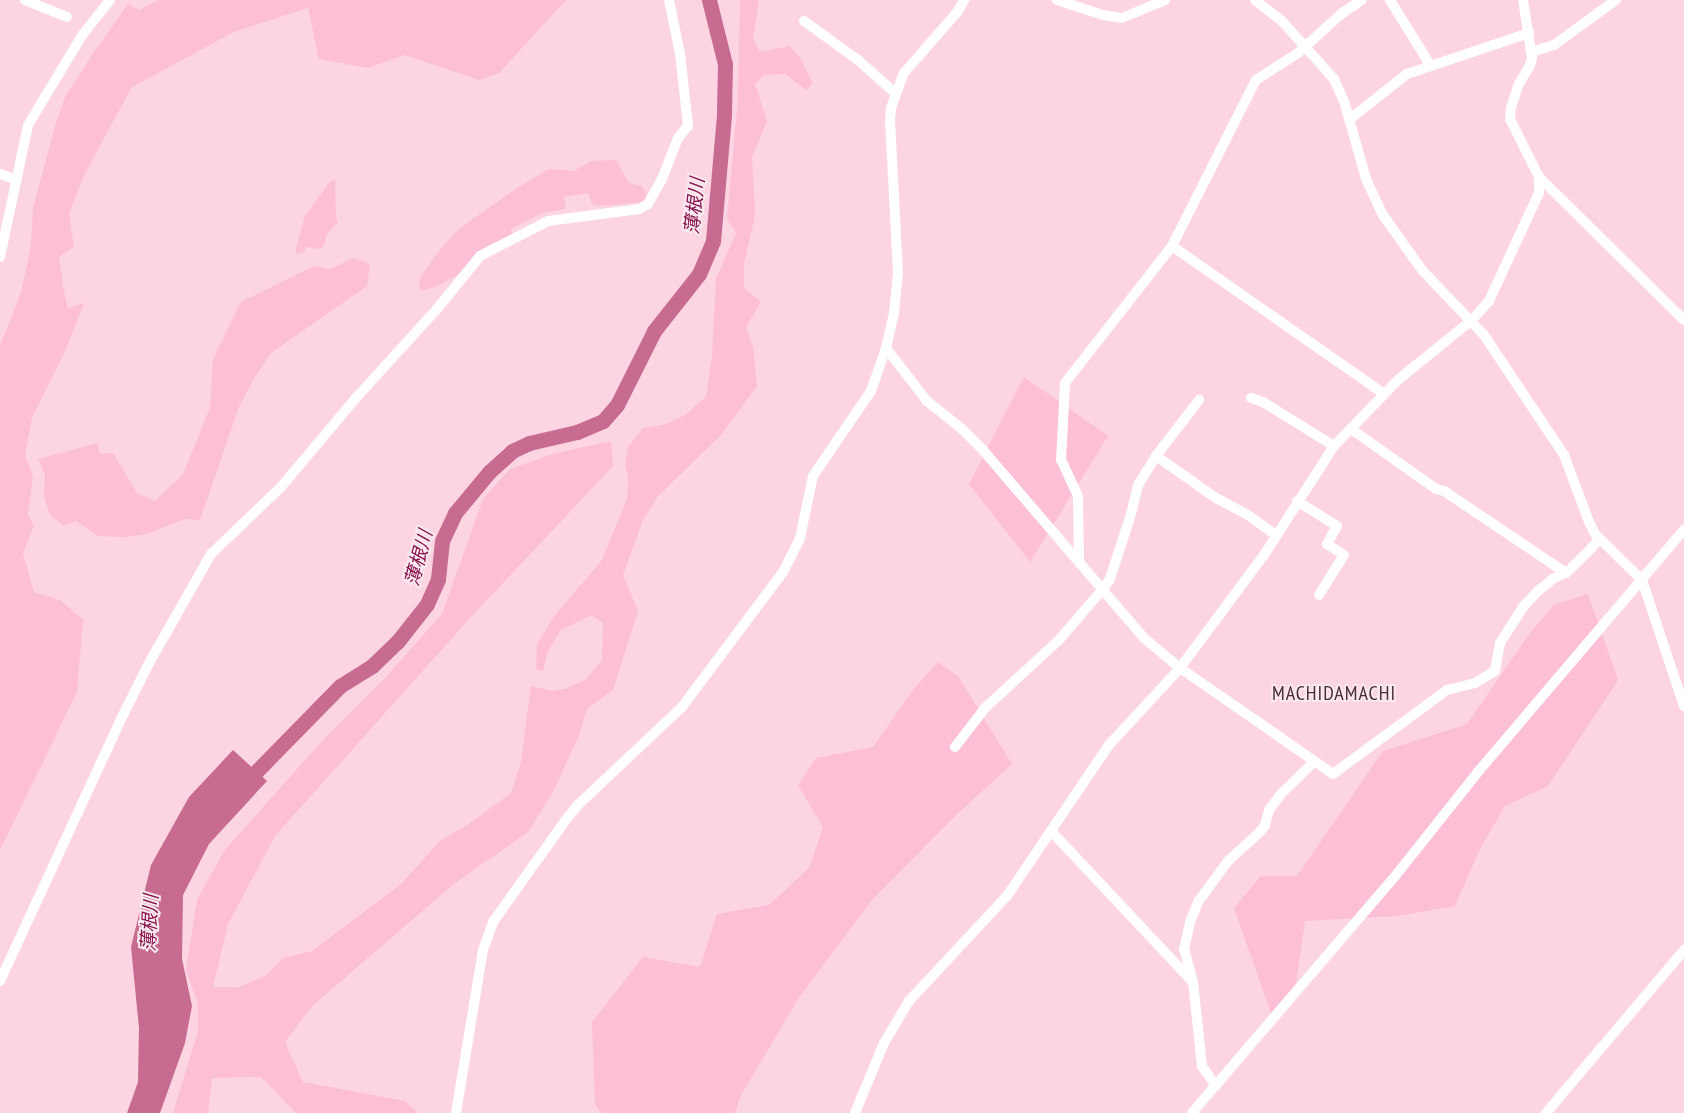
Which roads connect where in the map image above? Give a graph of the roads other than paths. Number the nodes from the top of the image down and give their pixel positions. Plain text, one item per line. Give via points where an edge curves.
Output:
1 (25, 0) edge
2 (110, 0) edge
3 (669, 0) edge
4 (964, 0) edge
5 (1057, 0) edge
6 (1165, 0) edge
7 (1255, 0) edge
8 (1362, 0) edge
9 (1390, 0) edge
10 (1523, 0) edge
11 (1616, 0) edge
12 (67, 17) dead end
13 (804, 21) dead end
14 (1529, 33) junction
15 (1304, 46) junction
16 (1531, 52) junction
17 (1431, 66) junction
18 (895, 93) junction
19 (1350, 119) junction
20 (0, 174) edge
21 (1539, 177) junction
22 (17, 180) junction
23 (2, 239) edge
24 (1172, 246) junction
25 (0, 257) edge
26 (1472, 320) junction
27 (1684, 320) edge
28 (886, 348) junction
29 (1384, 394) junction
30 (1251, 398) dead end
31 (1199, 400) dead end
32 (1351, 429) junction
33 (1334, 446) junction
34 (1156, 456) junction
35 (1297, 501) junction
36 (1684, 530) edge
37 (1276, 535) junction
38 (1599, 538) junction
39 (1080, 563) junction
40 (1566, 572) junction
41 (1642, 580) junction
42 (1102, 590) junction
43 (1318, 595) dead end
44 (1180, 668) junction
45 (1684, 706) edge
46 (955, 747) dead end
47 (1314, 762) junction
48 (1051, 830) junction
49 (1684, 950) edge
50 (0, 981) edge
51 (1193, 982) junction
52 (1216, 1086) junction
53 (456, 1113) edge
54 (855, 1113) edge
55 (1192, 1113) edge
56 (1546, 1113) edge

1 - 12 street
2 - 22 street via 83,34 28,125
3 - 50 street via 680,54 688,126 678,138 648,204 639,209 548,221 480,256 282,487 211,554 130,700
4 - 18 street via 904,73
5 - 6 street via 1122,18
7 - 15 street via 1282,21
8 - 15 street
9 - 17 street
10 - 14 street
11 - 16 street via 1554,45
13 - 18 street via 858,60
14 - 16 street
14 - 17 street
15 - 19 street via 1334,79
15 - 24 street via 1256,80
16 - 21 street via 1530,65 1519,84 1510,118
17 - 19 street via 1407,74
18 - 28 street via 890,122 898,273
19 - 26 street via 1366,178 1383,215 1422,270
20 - 22 street
21 - 26 street via 1540,193 1489,301
21 - 27 street
22 - 23 street
23 - 25 street
24 - 29 street
24 - 39 street via 1064,383 1061,460 1078,496
26 - 29 street
26 - 38 street via 1564,455 1588,522
28 - 39 street via 927,401 982,450
28 - 53 street via 866,400 814,476 800,538 783,572 682,707 570,816 493,922 483,950
29 - 32 street
30 - 33 street via 1263,402
31 - 34 street
32 - 33 street
32 - 40 street via 1436,489 1444,491
33 - 35 street
34 - 37 street
34 - 42 street via 1138,485 1110,579
35 - 37 street
35 - 43 street via 1337,526 1327,544 1344,555
36 - 41 street
37 - 44 street
38 - 40 street via 1587,554
38 - 41 street
39 - 42 street
40 - 47 street via 1539,590 1518,614 1500,644 1495,672 1475,684 1447,690 1333,774
41 - 45 street
41 - 52 street
42 - 44 street via 1144,638
42 - 46 street via 1059,640 986,708
44 - 47 street
44 - 48 street via 1109,746
47 - 51 street via 1282,793 1270,810 1266,825 1228,861 1198,902 1184,949
48 - 51 street
48 - 54 street via 1007,896 909,1001 884,1043
49 - 56 street
51 - 52 street via 1202,1066
52 - 55 street

